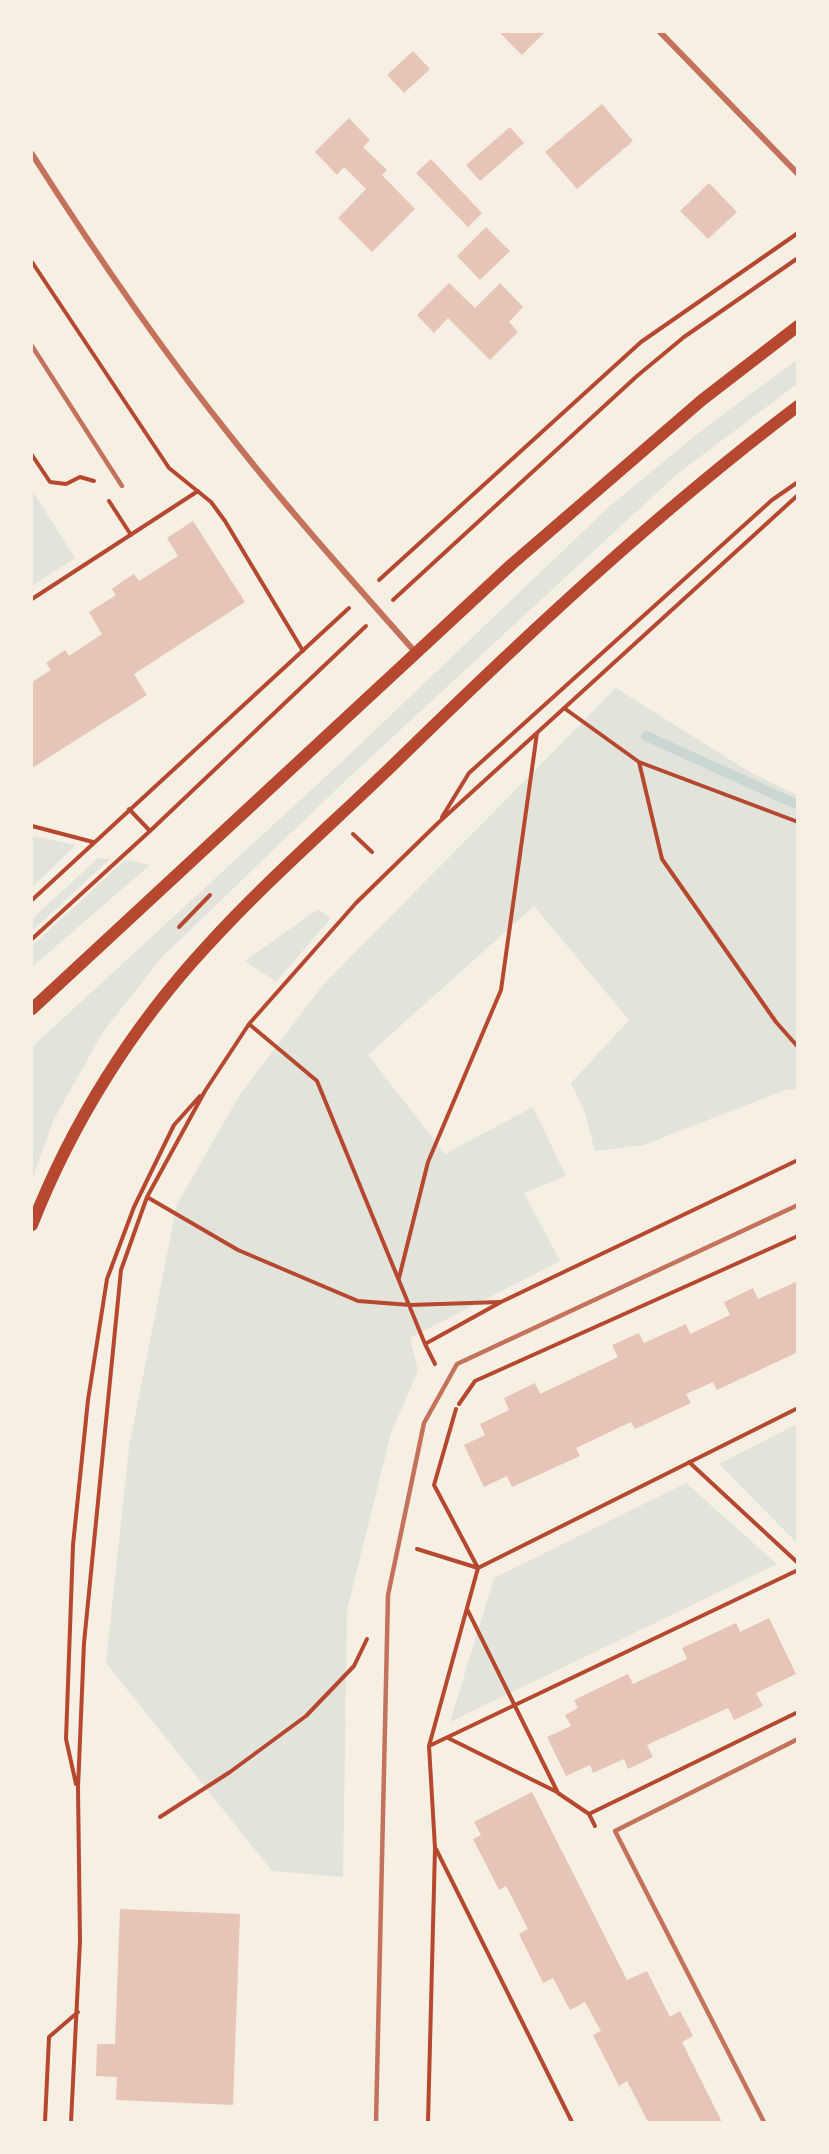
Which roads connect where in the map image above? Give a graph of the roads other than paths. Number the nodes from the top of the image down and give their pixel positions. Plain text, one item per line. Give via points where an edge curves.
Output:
1 (660, 32) edge
2 (32, 154) edge
3 (798, 174) edge
4 (798, 326) edge
5 (32, 346) edge
6 (798, 406) edge
7 (122, 486) dead end
8 (416, 653) junction
9 (32, 1009) edge
10 (798, 1205) edge
11 (32, 1225) edge
12 (798, 1739) edge
13 (376, 2122) edge
14 (764, 2122) edge

1 - 3 street
2 - 8 street via 190,384
4 - 8 main road via 613,474
5 - 7 lane
6 - 11 main road via 680,499 554,611 206,947 135,1036 93,1100
8 - 9 main road
10 - 13 lane via 457,1364 424,1423 388,1595
12 - 14 lane via 615,1831

